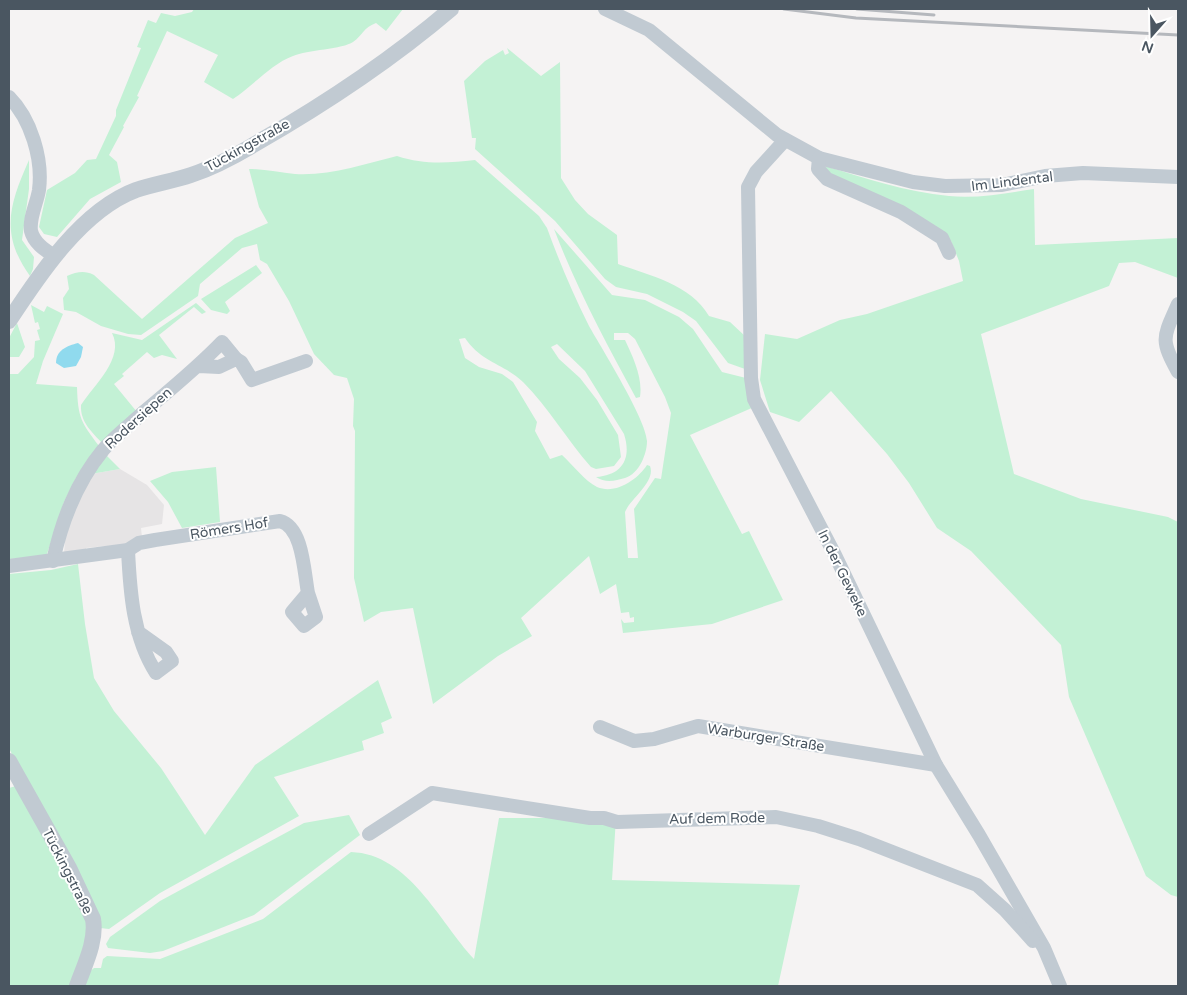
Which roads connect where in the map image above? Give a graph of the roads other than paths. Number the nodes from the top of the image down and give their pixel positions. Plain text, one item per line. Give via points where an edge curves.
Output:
1 (451, 9) edge
2 (605, 9) edge
3 (9, 97) edge
4 (785, 140) junction
5 (819, 158) junction
6 (1178, 177) edge
7 (949, 254) dead end
8 (54, 256) junction
9 (1178, 304) edge
10 (9, 321) edge
11 (236, 359) junction
12 (306, 361) dead end
13 (199, 366) junction
14 (1178, 372) edge
15 (128, 550) junction
16 (53, 561) junction
17 (9, 566) edge
18 (308, 593) dead end
19 (138, 632) dead end
20 (600, 727) dead end
21 (9, 761) edge
22 (936, 765) junction
23 (369, 834) dead end
24 (1044, 948) junction
25 (76, 986) edge
26 (1060, 986) edge

1 - 8 street, Tückingstraße via 378,67 255,144 192,174 135,190 112,203 71,237
2 - 4 street, Im Lindental via 649,30
3 - 8 street via 30,130 38,159 39,188 31,232 38,244
4 - 5 street, Im Lindental
4 - 22 street, In der Geweke via 756,172 748,186 754,399 835,555
5 - 6 street, Im Lindental via 913,182 945,186 1002,185 1045,176 1083,173
5 - 7 street via 818,169 827,179 901,212 942,238
8 - 10 street, Tückingstraße
9 - 14 street via 1164,337 1166,350
11 - 12 street, Rodersiepen via 252,380
11 - 13 street via 219,367
11 - 13 street, Rodersiepen via 222,342
13 - 16 street, Rodersiepen via 103,449 71,500
15 - 16 street, Römers Hof
15 - 18 street, Römers Hof via 138,543 286,522 295,531
15 - 19 street
16 - 17 street, Römers Hof
20 - 22 street, Warburger Straße via 634,741 654,739 698,726
21 - 25 street, Tückingstraße via 69,868 92,919 94,927 90,950
22 - 24 street, In der Geweke
23 - 24 street, Auf dem Rode via 432,793 618,822 776,817 860,839 977,885
24 - 26 street, In der Geweke

